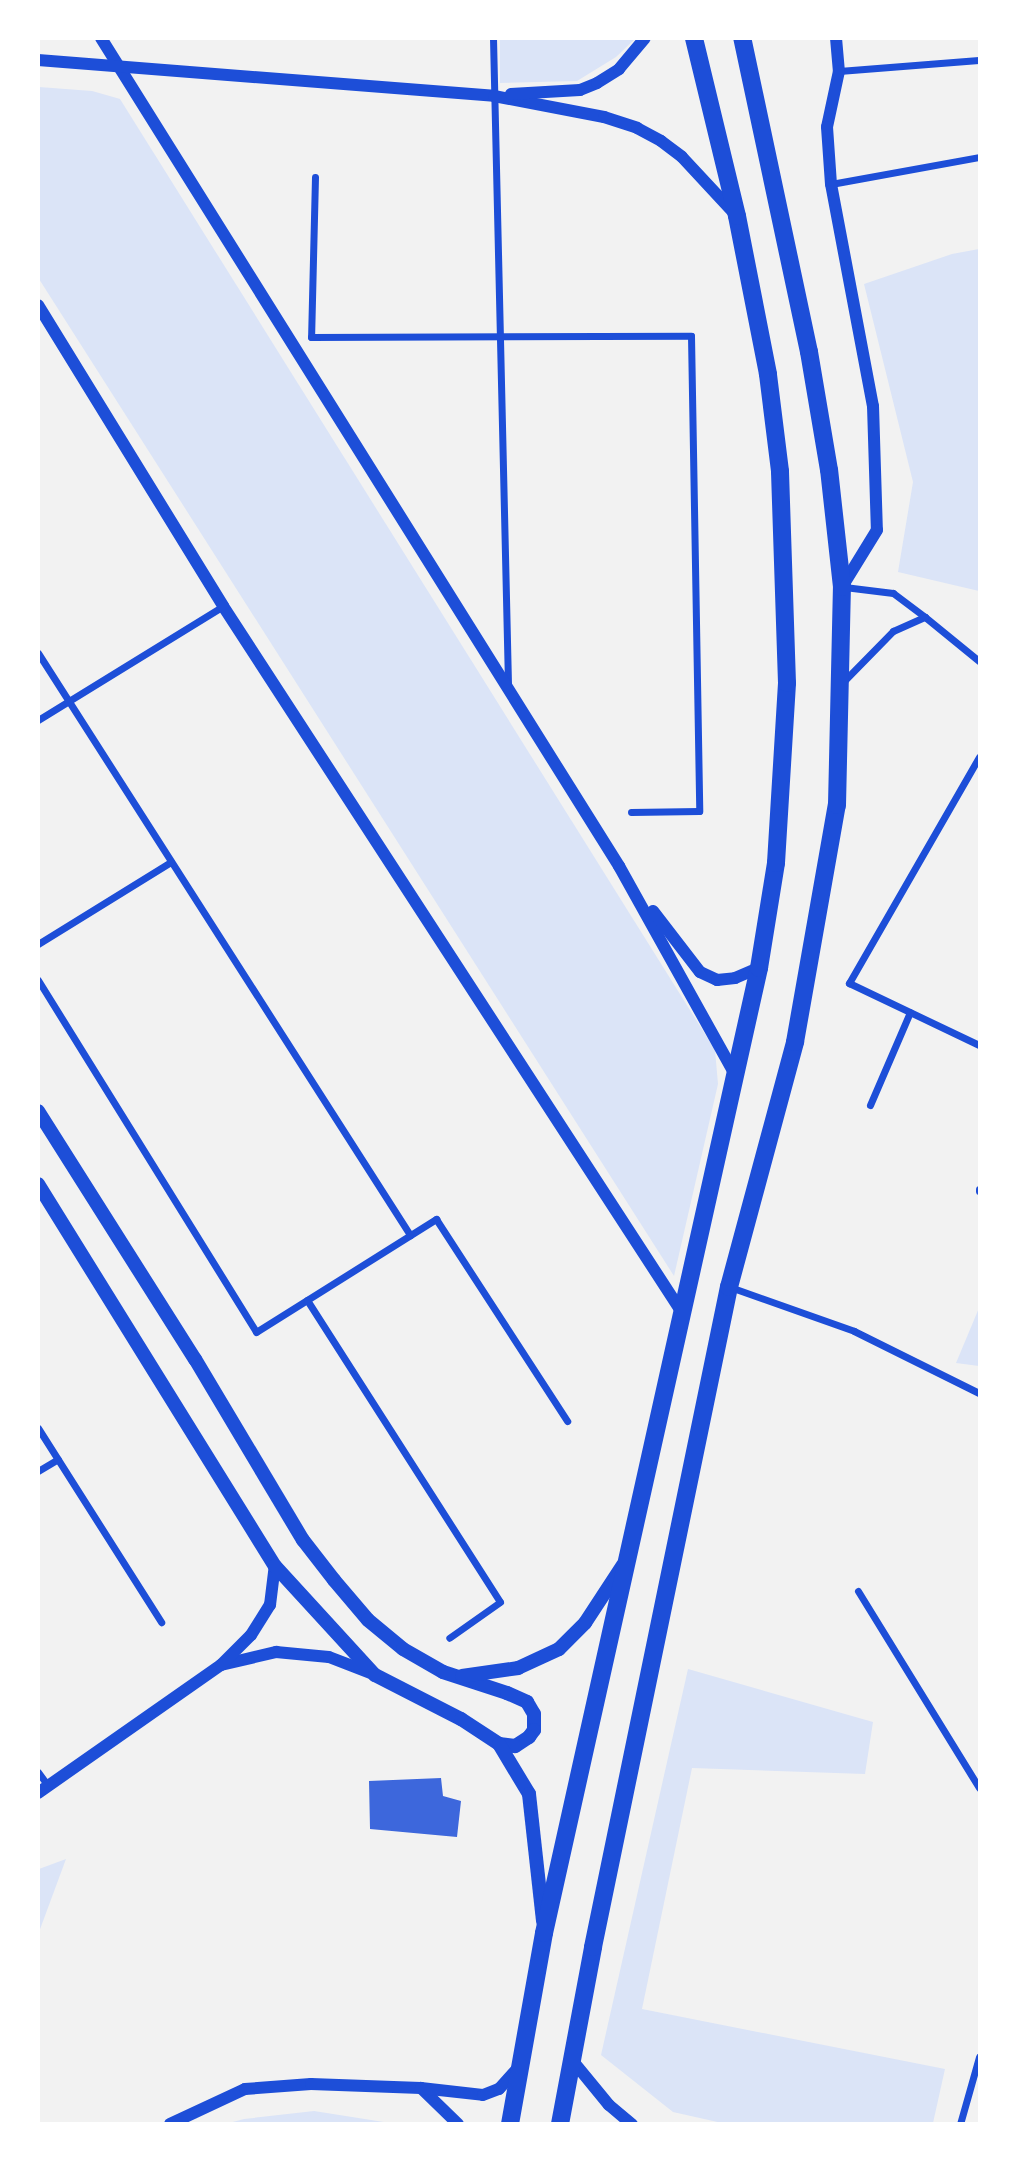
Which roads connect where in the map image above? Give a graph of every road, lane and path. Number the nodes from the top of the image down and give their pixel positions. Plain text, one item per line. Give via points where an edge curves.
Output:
1 (101, 38) edge
2 (493, 38) edge
3 (645, 38) edge
4 (694, 38) edge
5 (742, 38) edge
6 (836, 38) edge
7 (38, 60) edge
8 (979, 60) edge
9 (119, 66) junction
10 (839, 71) junction
11 (494, 96) junction
12 (979, 157) edge
13 (315, 177) dead end
14 (831, 184) junction
15 (737, 216) junction
16 (38, 304) edge
17 (498, 336) junction
18 (842, 587) junction
19 (223, 606) junction
20 (925, 617) junction
21 (38, 653) edge
22 (979, 661) edge
23 (840, 686) junction
24 (508, 692) junction
25 (69, 701) junction
26 (38, 720) edge
27 (979, 757) edge
28 (631, 812) dead end
29 (172, 862) junction
30 (620, 866) junction
31 (38, 944) edge
32 (759, 968) junction
33 (38, 980) edge
34 (910, 1012) junction
35 (979, 1045) edge
36 (735, 1074) junction
37 (870, 1105) dead end
38 (38, 1111) edge
39 (38, 1184) edge
40 (410, 1235) junction
41 (729, 1287) junction
42 (307, 1300) junction
43 (681, 1311) junction
44 (979, 1393) edge
45 (567, 1421) dead end
46 (38, 1428) edge
47 (58, 1459) junction
48 (38, 1471) edge
49 (624, 1564) junction
50 (275, 1566) junction
51 (858, 1591) dead end
52 (161, 1622) dead end
53 (449, 1638) dead end
54 (221, 1665) junction
55 (375, 1675) junction
56 (458, 1676) junction
57 (499, 1744) junction
58 (38, 1772) edge
59 (979, 1788) edge
60 (43, 1790) edge
61 (544, 1933) junction
62 (979, 2057) edge
63 (572, 2060) junction
64 (523, 2063) junction
65 (421, 2088) junction
66 (170, 2123) edge
67 (458, 2123) edge
68 (510, 2123) edge
69 (560, 2123) edge
70 (632, 2123) edge
71 (960, 2123) edge

1 - 9 street
2 - 11 street
3 - 11 street via 619,69 580,90
4 - 15 main road
5 - 18 main road via 820,404
6 - 10 street
7 - 9 street
8 - 10 street
9 - 11 street
9 - 24 street
10 - 14 street via 827,127
11 - 15 street via 604,117 637,128 682,157
11 - 17 street
12 - 14 street
13 - 17 street via 310,337
14 - 18 street via 873,406 877,530
15 - 32 main road via 768,374 780,471 785,570 783,764 776,863
16 - 19 street
17 - 24 street
17 - 28 street via 691,336 699,811
18 - 20 street via 893,593
18 - 23 main road
19 - 25 street
19 - 43 street
20 - 22 street
20 - 23 street via 893,631
21 - 25 street
23 - 41 main road via 837,805 795,1042
24 - 30 street
25 - 26 street
25 - 29 street
27 - 34 street via 849,983
29 - 31 street
29 - 40 street
30 - 32 street via 700,972 717,980
30 - 36 street
32 - 36 main road
33 - 42 street via 256,1332
34 - 35 street
34 - 37 street
36 - 43 main road
38 - 56 main road via 303,1540 368,1620 403,1648
39 - 50 main road
40 - 42 street
40 - 45 street via 436,1219
41 - 44 street via 853,1331
41 - 63 main road
42 - 53 street via 500,1602
43 - 49 main road
46 - 47 street
47 - 48 street
47 - 52 street
49 - 56 main road via 585,1623 559,1649 517,1668
49 - 61 main road
50 - 54 street via 270,1605 251,1634
50 - 55 main road
51 - 59 street
54 - 55 street via 276,1652 329,1657
54 - 60 street
55 - 57 main road
56 - 57 main road via 527,1702 534,1714 534,1730 515,1746
57 - 61 main road via 529,1794
58 - 60 street
61 - 64 main road
62 - 71 street
63 - 69 main road
63 - 70 street via 609,2105
64 - 65 street via 499,2090 483,2095
64 - 68 main road
65 - 66 street via 311,2084 245,2089
65 - 67 street

